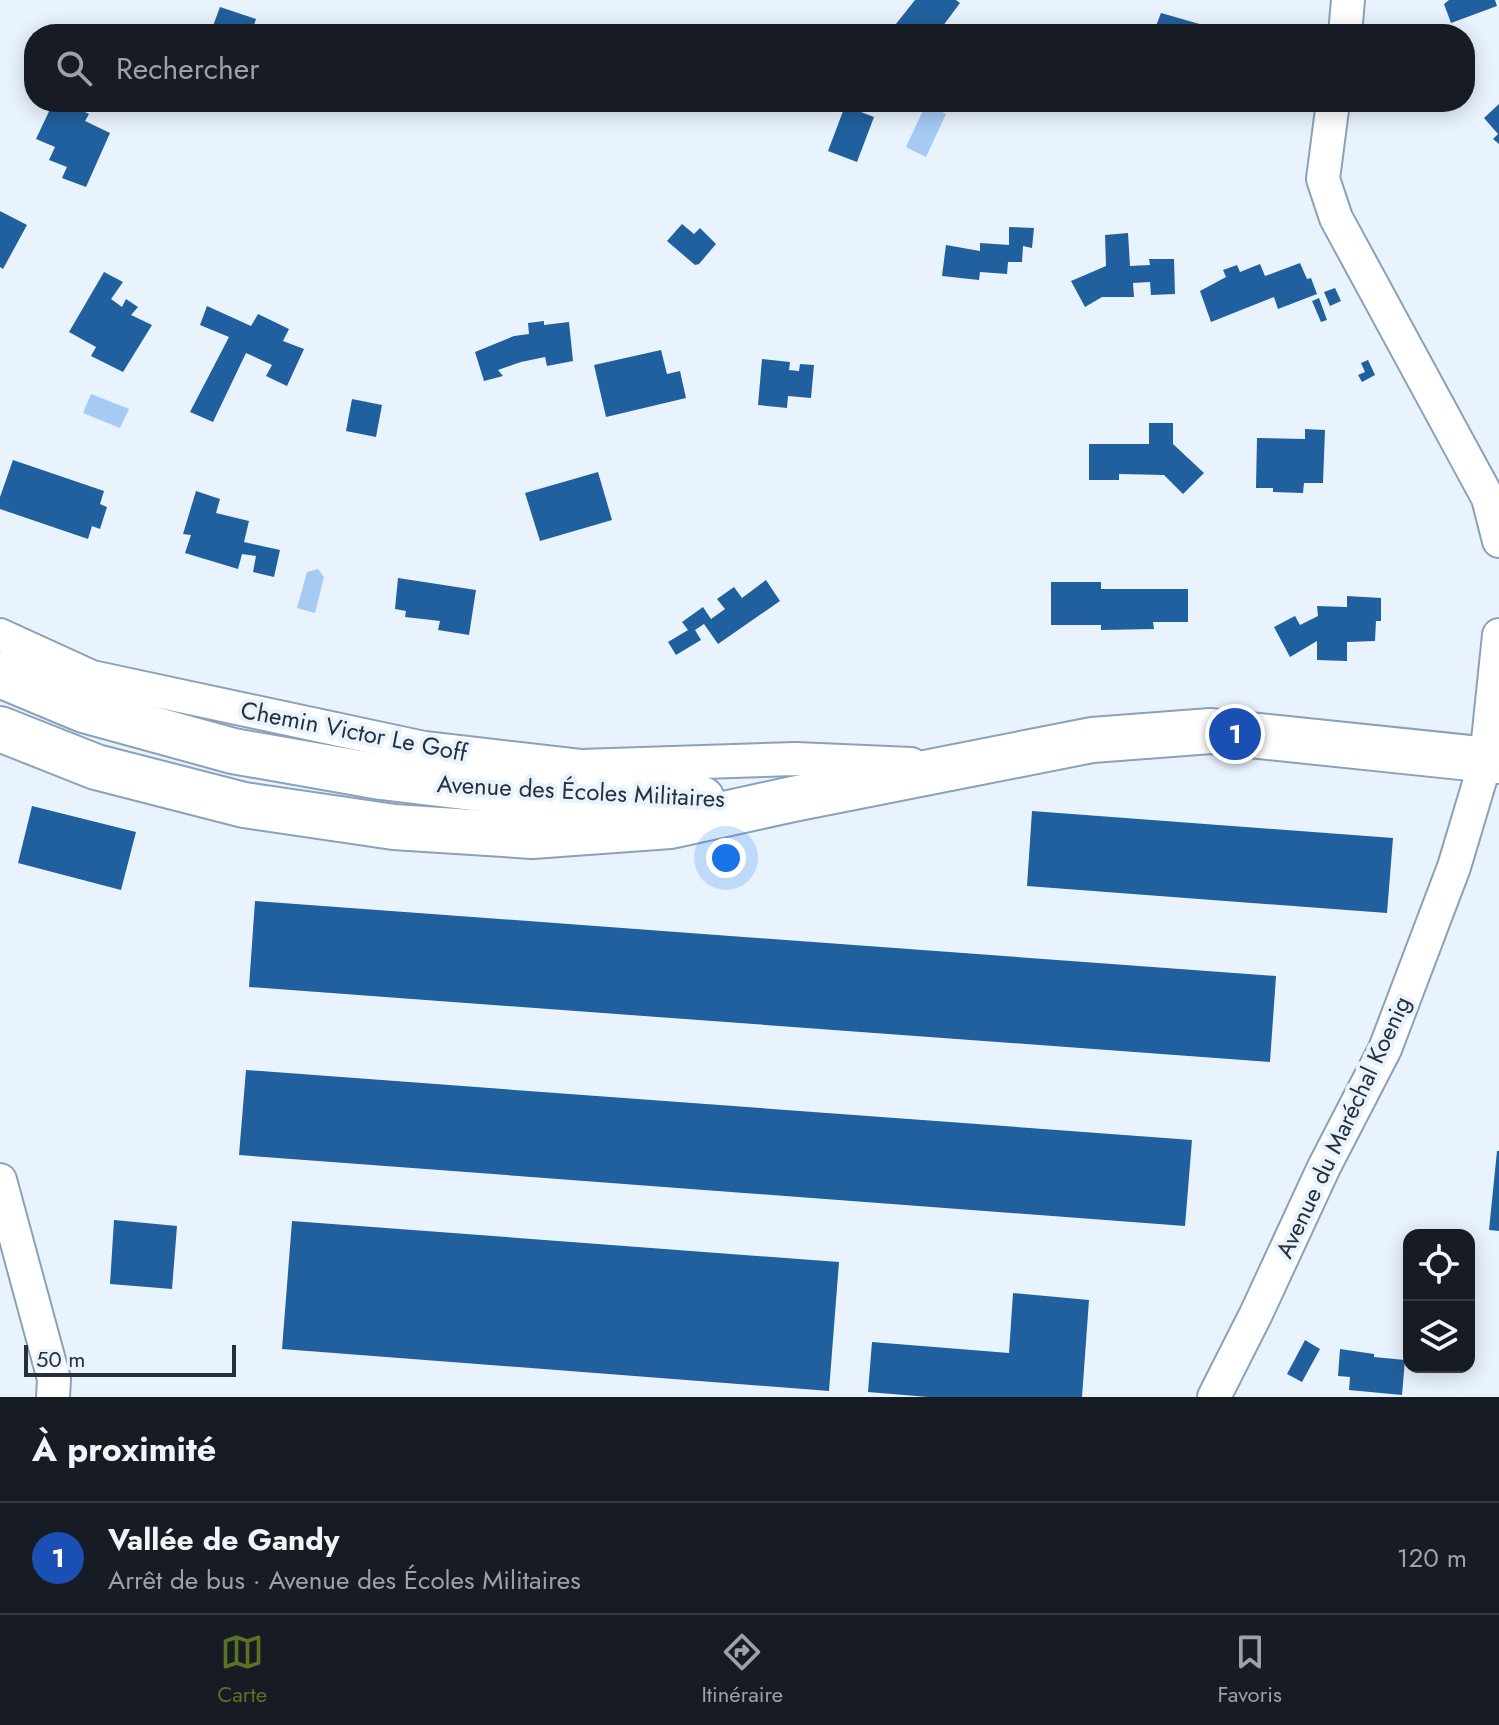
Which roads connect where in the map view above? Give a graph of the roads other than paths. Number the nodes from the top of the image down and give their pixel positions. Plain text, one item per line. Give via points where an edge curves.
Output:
1 (1348, 0) edge
2 (1346, 24) edge
3 (1332, 112) edge
4 (1499, 541) edge
5 (0, 635) edge
6 (1499, 635) edge
7 (0, 675) edge
8 (0, 729) edge
9 (1492, 760) edge
10 (959, 766) junction
11 (793, 799) junction
12 (0, 1180) edge
13 (53, 1397) edge
14 (1214, 1397) edge

1 - 2 street
3 - 4 street via 1323,179 1336,218 1488,498
5 - 10 street, Chemin Victor Le Goff via 92,677 424,748 580,766 796,759
6 - 9 street, Avenue du Maréchal Koenig
7 - 11 street, Avenue des Écoles Militaires via 84,710 233,751 381,777 506,792
8 - 11 street, Avenue des Écoles Militaires via 96,767 244,805 394,827 532,836 670,826
9 - 10 street, Avenue des Écoles Militaires via 1211,731 1092,740
9 - 14 street, Avenue du Maréchal Koenig via 1385,1049
10 - 11 street, Avenue des Écoles Militaires
12 - 13 street via 54,1379

